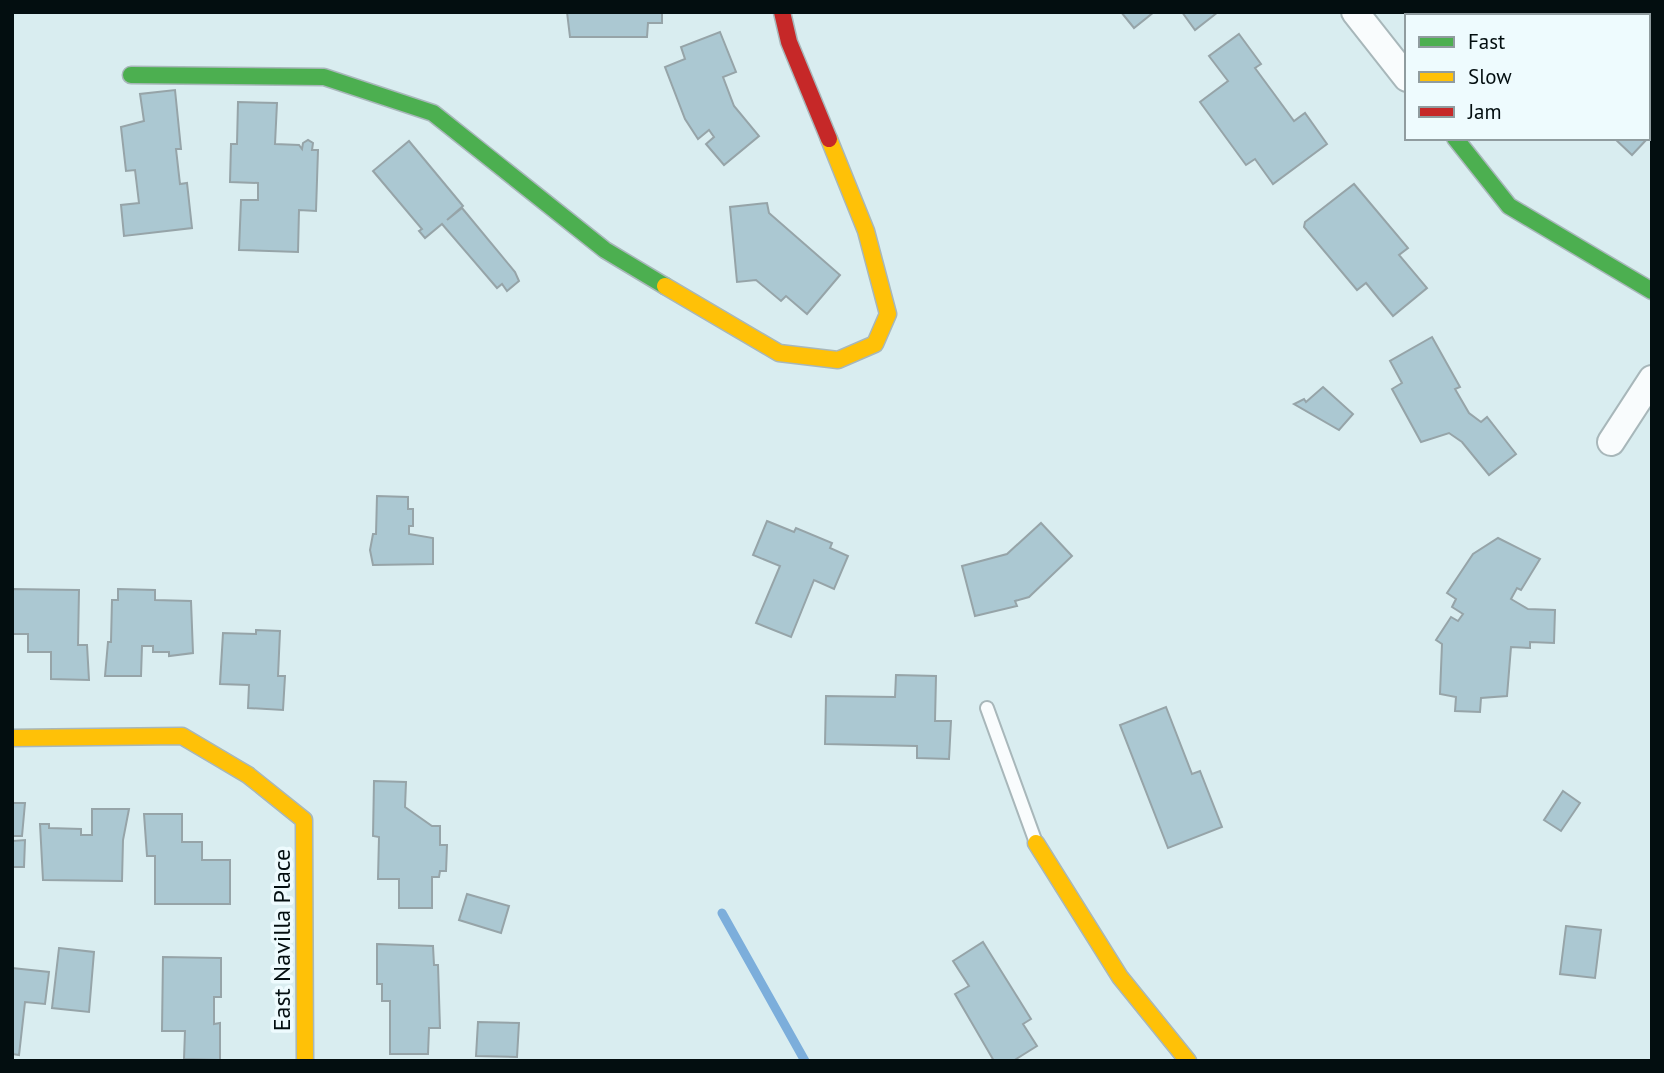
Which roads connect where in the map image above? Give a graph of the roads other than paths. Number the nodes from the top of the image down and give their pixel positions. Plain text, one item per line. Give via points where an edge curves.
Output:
1 (782, 12) edge
2 (1355, 12) edge
3 (131, 75) dead end
4 (1405, 75) edge
5 (1457, 140) edge
6 (1652, 291) edge
7 (1652, 379) edge
8 (1612, 442) dead end
9 (987, 708) dead end
10 (12, 738) edge
11 (1036, 843) joint
12 (305, 1061) edge
13 (1188, 1061) edge

1 - 3 street via 789,42 866,231 888,314 875,344 838,360 779,353 605,250 433,113 324,77
2 - 4 street
5 - 6 street via 1509,206
7 - 8 street
9 - 11 lane
10 - 12 street, East Navilla Place via 182,736 248,775 304,820
11 - 13 street via 1120,977

